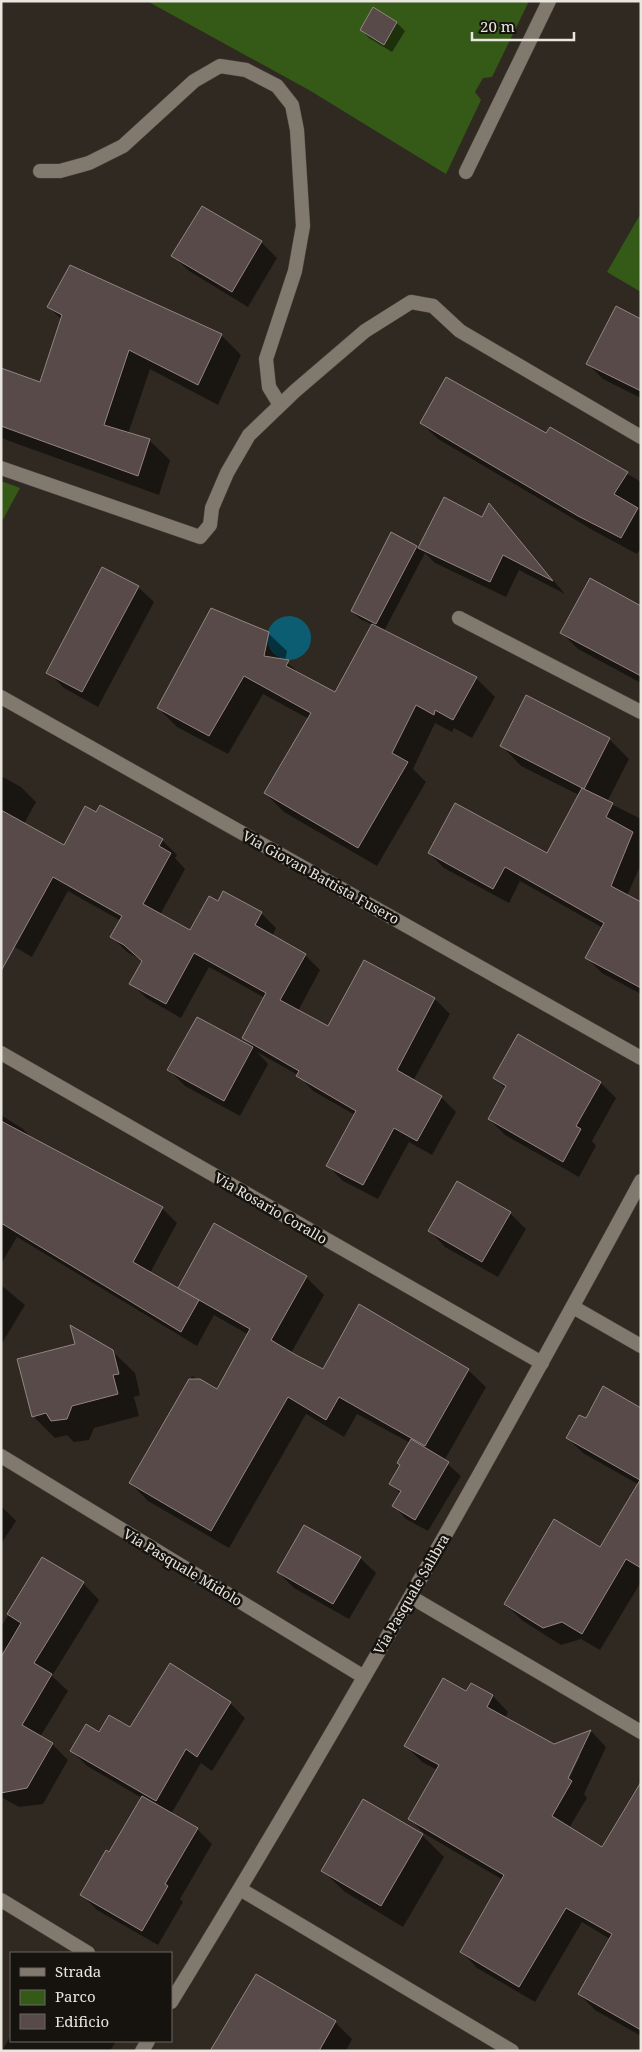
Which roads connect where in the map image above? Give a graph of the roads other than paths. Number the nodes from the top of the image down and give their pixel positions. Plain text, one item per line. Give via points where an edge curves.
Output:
1 (548, 1) edge
2 (40, 171) dead end
3 (466, 172) dead end
4 (280, 405) junction
5 (641, 437) edge
6 (1, 468) edge
7 (459, 618) dead end
8 (1, 697) edge
9 (641, 712) edge
10 (1, 1053) edge
11 (641, 1058) edge
12 (641, 1181) edge
13 (573, 1306) junction
14 (641, 1346) edge
15 (542, 1363) junction
16 (1, 1456) edge
17 (411, 1597) junction
18 (364, 1678) junction
19 (641, 1732) edge
20 (240, 1889) junction
21 (1, 1900) edge
22 (86, 1952) edge
23 (172, 2000) edge
24 (512, 2051) edge

1 - 3 street
2 - 4 street via 60,171 88,163 123,146 194,80 220,66 246,70 277,86 292,105 294,113 303,226 295,271 266,359 269,387
4 - 5 street via 366,331 411,302 434,306 460,331
4 - 6 street via 249,435 227,473 212,508 210,525 200,537
7 - 9 street
8 - 11 street, Via Giovan Battista Fusero
10 - 15 street, Via Rosario Corallo
12 - 13 street, Via Pasquale Salibra
13 - 14 street
13 - 15 street, Via Pasquale Salibra
15 - 17 street, Via Pasquale Salibra
16 - 18 street, Via Pasquale Midolo
17 - 18 street, Via Pasquale Salibra
17 - 19 street
18 - 20 street, Via Pasquale Salibra
20 - 23 street, Via Pasquale Salibra
20 - 24 street
21 - 22 street

